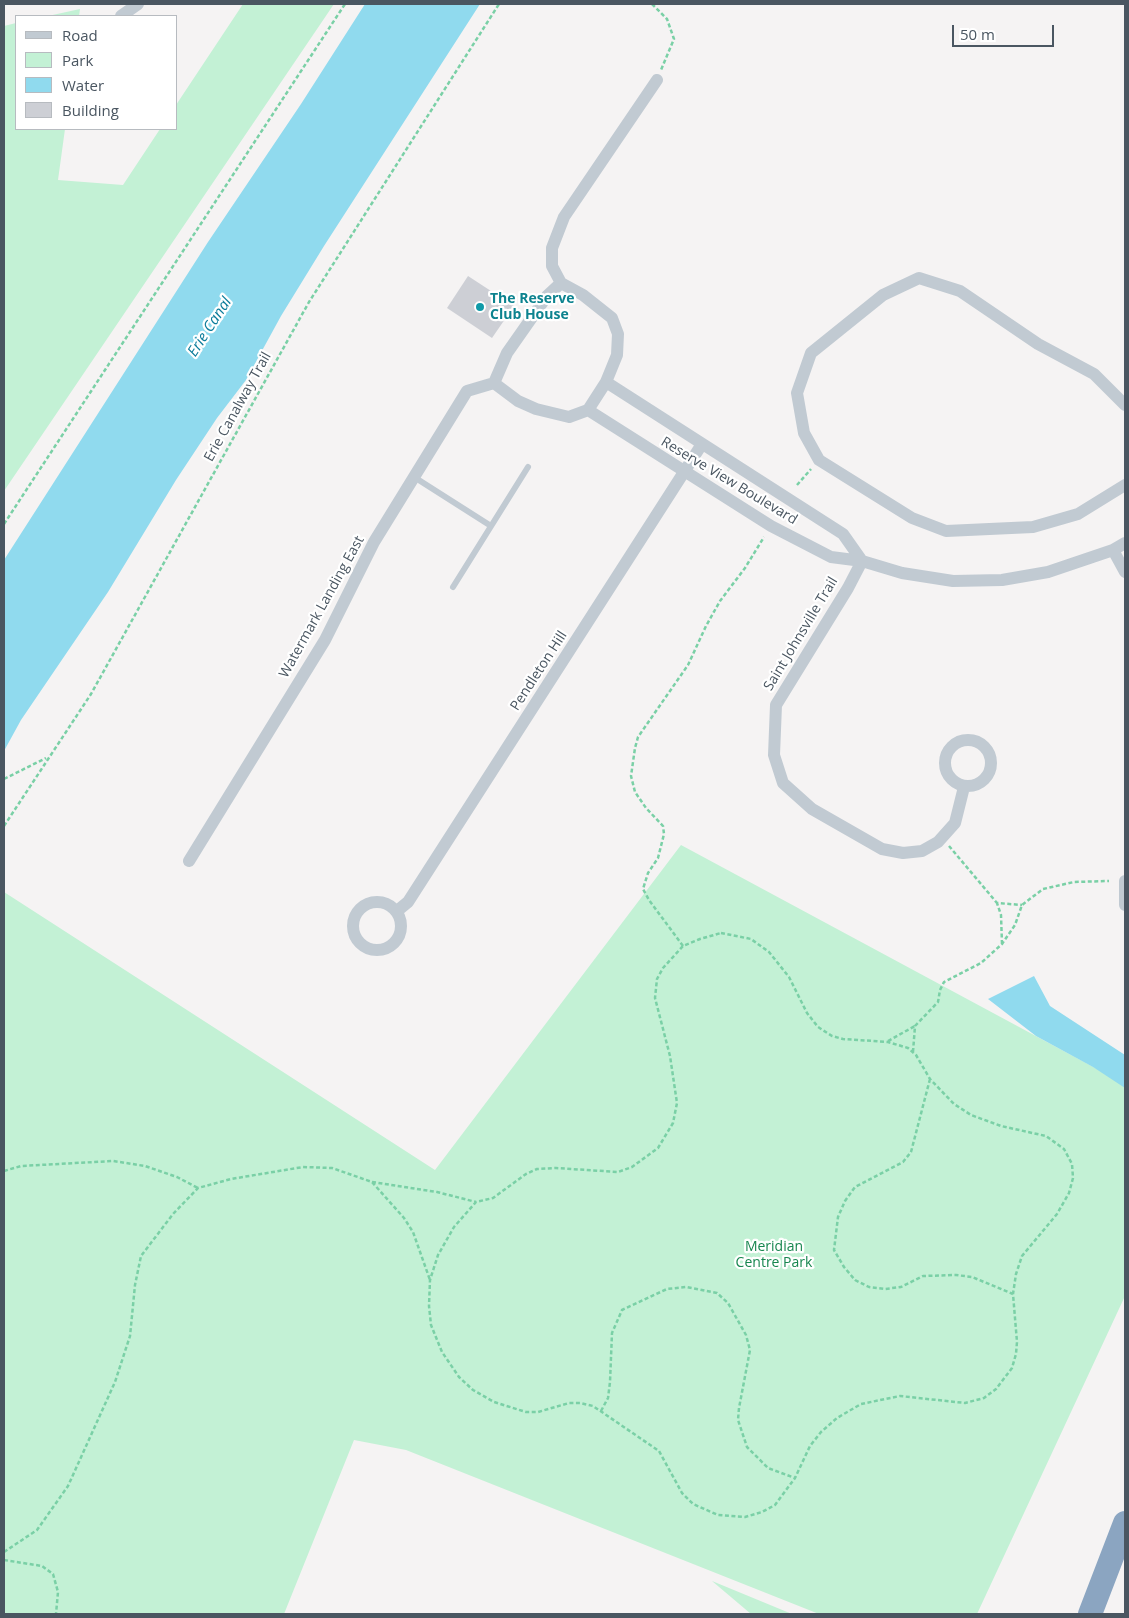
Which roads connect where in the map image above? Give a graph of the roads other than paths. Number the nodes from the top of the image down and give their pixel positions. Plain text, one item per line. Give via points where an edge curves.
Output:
1 (138, 4) edge
2 (122, 15) edge
3 (657, 80) road end
4 (561, 283) junction
5 (494, 382) junction
6 (606, 382) junction
7 (1125, 405) edge
8 (588, 410) junction
9 (702, 444) junction
10 (528, 467) dead end
11 (684, 472) junction
12 (414, 477) junction
13 (1125, 485) edge
14 (491, 526) junction
15 (1125, 543) edge
16 (1114, 550) junction
17 (862, 560) junction
18 (1125, 572) edge
19 (453, 587) dead end
20 (964, 787) dead end
21 (189, 861) dead end
22 (1125, 880) edge
23 (1125, 905) edge
24 (397, 911) dead end
25 (1125, 1523) edge
26 (1090, 1614) edge

1 - 2 street
3 - 4 street via 564,217 552,248 552,266
4 - 5 street via 547,296 507,353
4 - 6 street via 584,295 612,318 618,334 616,355
5 - 8 street via 536,410 569,417
5 - 12 street, Watermark Landing East via 467,391
6 - 8 street
6 - 9 street, Reserve View Boulevard
7 - 13 street via 1094,374 1038,344 960,290 919,278 883,295 811,353 797,393 804,433 819,460 912,518 946,531 1033,527 1078,514
8 - 11 street, Reserve View Boulevard
9 - 11 street, Pendleton Hill
9 - 17 street, Reserve View Boulevard via 843,534
10 - 14 lane
11 - 17 street, Reserve View Boulevard via 771,526 831,557
11 - 24 street, Pendleton Hill via 408,902
12 - 14 lane
12 - 21 street, Watermark Landing East via 374,542 325,640
14 - 19 lane
15 - 16 street, Reserve View Boulevard
16 - 17 street, Reserve View Boulevard via 1048,572 1002,580 953,581 902,573
16 - 18 street
17 - 20 street, Saint Johnsville Trail via 776,705 774,755 783,783 812,809 882,849 903,853 922,851 955,823
22 - 23 street
25 - 26 highway

